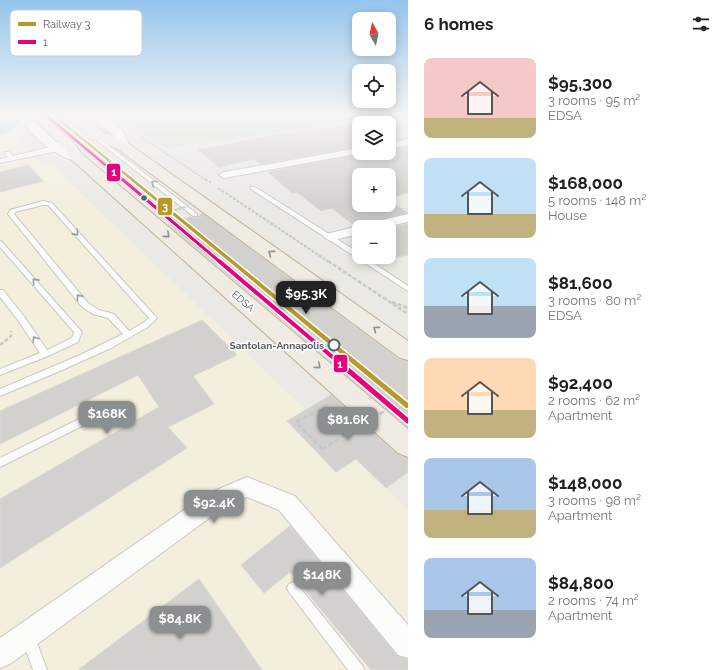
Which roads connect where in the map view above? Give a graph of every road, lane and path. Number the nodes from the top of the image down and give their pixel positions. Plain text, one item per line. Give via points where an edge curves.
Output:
1 (111, 146) edge
2 (155, 146) edge
3 (66, 147) junction
4 (124, 147) edge
5 (352, 152) edge
6 (4, 156) edge
7 (224, 175) dead end
8 (253, 188) dead end
9 (188, 206) dead end
10 (161, 215) dead end
11 (196, 215) dead end
12 (408, 218) edge
13 (396, 221) edge
14 (174, 223) dead end
15 (352, 232) edge
16 (330, 237) junction
17 (0, 243) edge
18 (352, 252) edge
19 (370, 264) edge
20 (408, 289) edge
21 (0, 292) edge
22 (388, 300) junction
23 (408, 308) edge
24 (408, 314) edge
25 (7, 326) dead end
26 (128, 335) junction
27 (0, 345) edge
28 (408, 352) edge
29 (45, 354) junction
30 (0, 372) edge
31 (0, 393) edge
32 (348, 393) junction
33 (408, 397) edge
34 (81, 422) dead end
35 (408, 445) edge
36 (0, 463) edge
37 (293, 588) dead end
38 (28, 635) junction
39 (408, 645) edge
40 (0, 654) edge
41 (40, 670) edge
42 (357, 670) edge

11 -> 1 lane
2 - 22 path
3 - 6 street
3 - 14 lane
3 -> 32 highway, EDSA
28 -> 4 highway
5 - 7 street
8 - 16 lane
9 - 10 path, bridge
12 - 13 street
15 - 16 street
16 - 18 lane
29 -> 17 lane via 75,340 78,332
19 - 20 lane
29 -> 21 lane
22 - 23 path
22 - 24 path
25 - 27 path via 11,330 11,336
26 -> 26 lane via 111,316 96,312 85,305 11,214 12,211 43,203 50,204 153,318 151,322
26 - 31 lane
29 - 30 lane
32 - 33 path, bridge via 296,422 322,450
32 - 35 highway, EDSA
34 - 36 lane
37 - 42 lane
38 - 39 street via 215,501 247,487 287,503
38 - 40 street
38 - 41 lane

